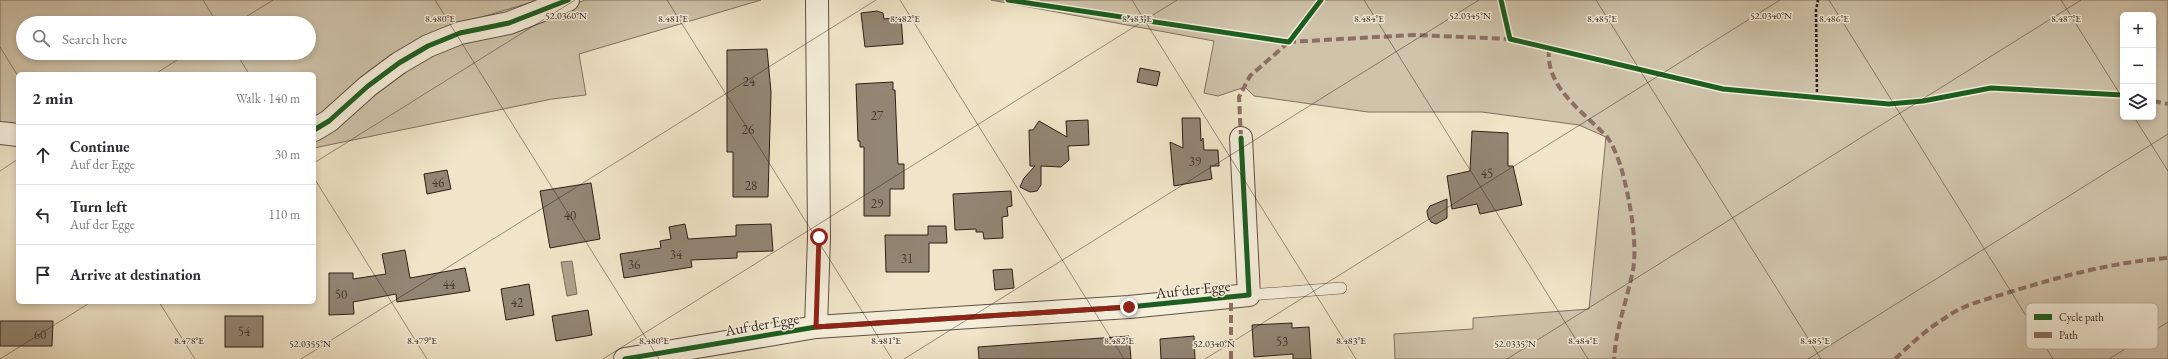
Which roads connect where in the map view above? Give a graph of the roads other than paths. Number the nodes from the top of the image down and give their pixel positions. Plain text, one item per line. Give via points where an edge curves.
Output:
1 (568, 0) edge
2 (817, 0) edge
3 (316, 129) edge
4 (0, 132) edge
5 (16, 135) edge
6 (1241, 138) dead end
7 (1341, 288) dead end
8 (1249, 295) junction
9 (816, 327) junction
10 (625, 359) edge

1 - 3 street via 509,23 460,33 428,46 399,63
2 - 9 street, Auf der Egge via 819,237
4 - 5 street
6 - 8 street, Auf der Egge
7 - 8 lane
8 - 9 street, Auf der Egge via 1129,307
9 - 10 street, Auf der Egge

